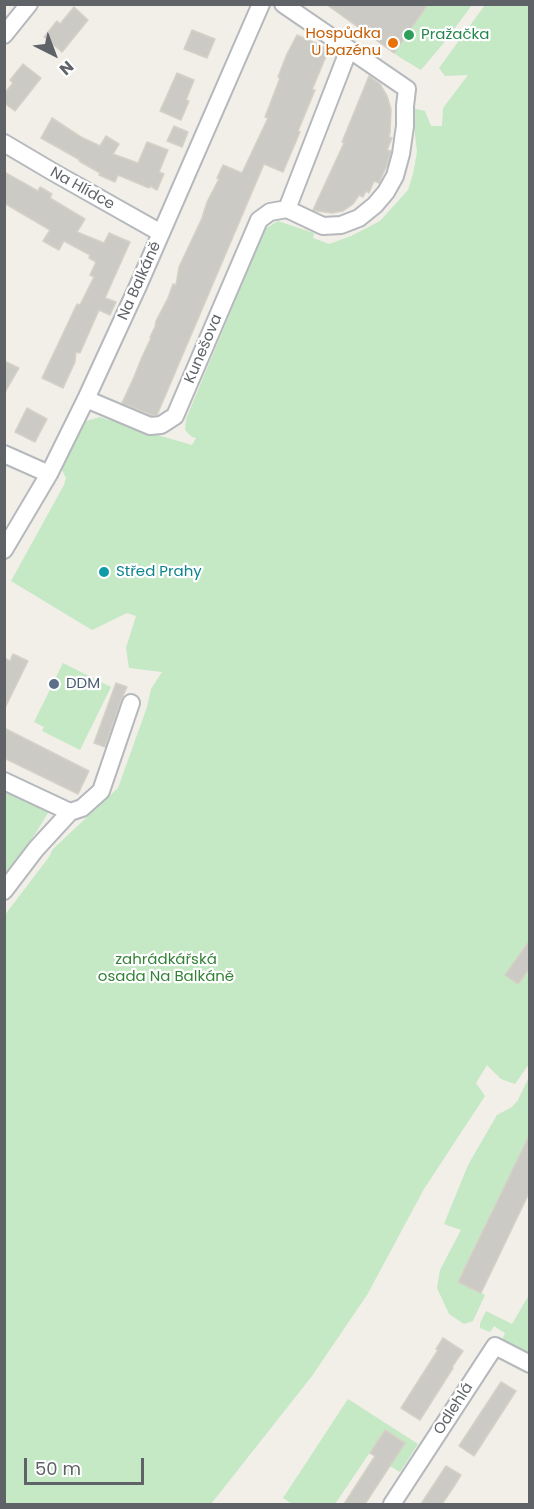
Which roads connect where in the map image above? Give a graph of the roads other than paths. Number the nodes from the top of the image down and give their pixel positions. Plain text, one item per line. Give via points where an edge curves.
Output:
1 (29, 4) edge
2 (261, 4) edge
3 (283, 4) edge
4 (4, 35) edge
5 (349, 49) junction
6 (4, 143) edge
7 (287, 209) junction
8 (161, 233) junction
9 (86, 399) junction
10 (4, 454) edge
11 (49, 474) junction
12 (4, 550) edge
13 (131, 704) dead end
14 (4, 782) edge
15 (70, 812) junction
16 (4, 891) edge
17 (530, 1364) edge
18 (392, 1504) edge

1 - 4 street
2 - 8 street, Na Balkáně
3 - 5 street
5 - 7 street
5 - 7 street via 407,89 405,126 395,176 375,205 359,218 341,225 323,226
6 - 8 street, Na Hlídce
7 - 9 street, Kunešova via 270,212 259,220 175,416 161,426 150,426
8 - 9 street, Na Balkáně
9 - 11 street, Na Balkáně
10 - 11 street
11 - 12 street, Na Balkáně
13 - 15 street via 101,791
14 - 15 street
15 - 16 street
17 - 18 street, Odlehlá via 495,1346

